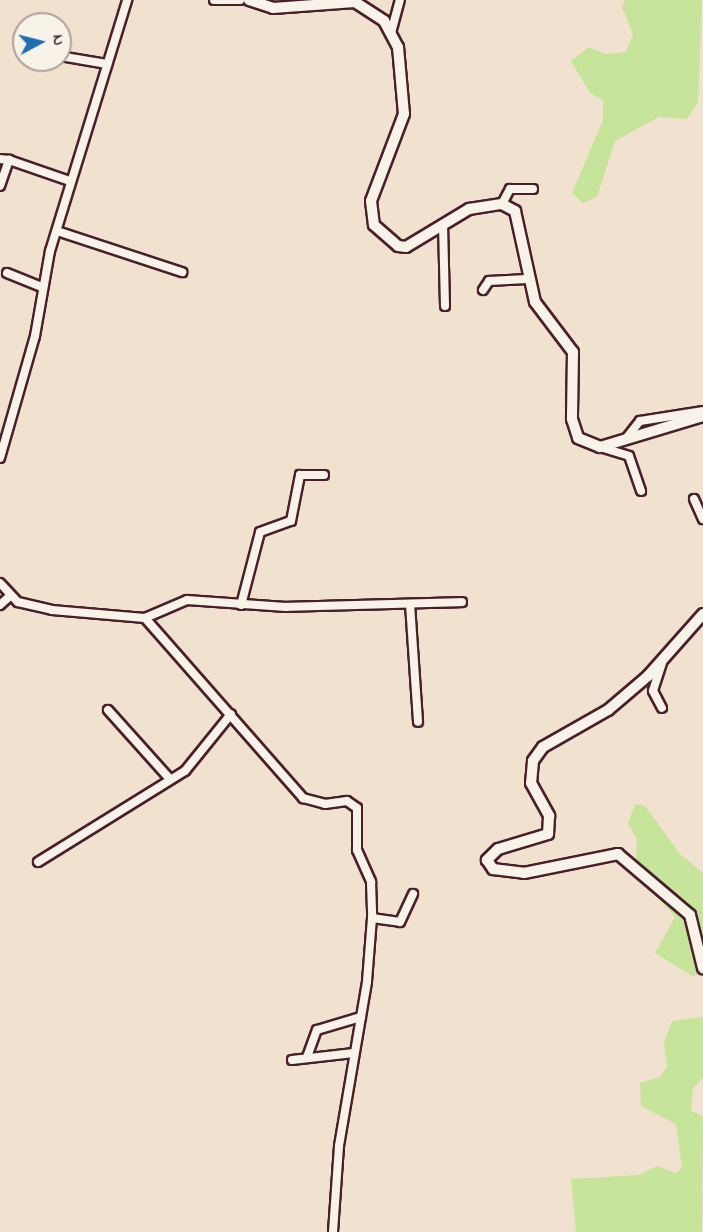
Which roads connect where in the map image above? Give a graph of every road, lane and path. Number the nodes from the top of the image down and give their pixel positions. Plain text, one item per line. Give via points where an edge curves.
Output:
1 (128, 0) edge
2 (214, 0) edge
3 (240, 0) edge
4 (249, 0) edge
5 (400, 0) edge
6 (391, 33) junction
7 (72, 58) edge
8 (107, 64) junction
9 (5, 159) edge
10 (70, 181) junction
11 (0, 186) edge
12 (533, 189) dead end
13 (502, 204) junction
14 (443, 224) junction
15 (57, 231) junction
16 (182, 272) dead end
17 (7, 273) dead end
18 (527, 279) junction
19 (42, 287) junction
20 (483, 290) dead end
21 (445, 306) dead end
22 (703, 411) edge
23 (703, 416) edge
24 (625, 440) junction
25 (600, 447) junction
26 (1, 454) edge
27 (324, 475) dead end
28 (641, 491) dead end
29 (694, 499) dead end
30 (703, 519) edge
31 (0, 583) edge
32 (10, 596) junction
33 (462, 602) dead end
34 (241, 604) junction
35 (410, 604) junction
36 (0, 605) edge
37 (703, 614) edge
38 (145, 618) junction
39 (664, 657) junction
40 (662, 708) dead end
41 (108, 710) dead end
42 (231, 714) junction
43 (418, 722) dead end
44 (170, 778) junction
45 (38, 862) dead end
46 (412, 894) dead end
47 (372, 918) junction
48 (703, 968) edge
49 (361, 1017) junction
50 (354, 1053) junction
51 (308, 1057) junction
52 (292, 1060) dead end
53 (333, 1232) edge

1 - 8 street
2 - 3 street
4 - 6 street via 273,8 355,2 372,11
5 - 6 street
6 - 14 street via 403,76 405,114 371,201 371,219 398,246 406,247
7 - 8 street
8 - 10 street
9 - 10 street
9 - 11 street
10 - 15 street
12 - 13 street via 510,189
13 - 14 street via 469,209
13 - 18 street via 520,221
14 - 21 street
15 - 16 street
15 - 19 street
17 - 19 street
18 - 20 street via 489,282
18 - 25 street via 535,302 573,352 573,428 585,444
19 - 26 street via 35,336
22 - 24 street via 640,421
23 - 24 street
24 - 25 street
25 - 28 street via 629,456
27 - 34 street via 300,475 291,521 260,532
29 - 30 street
31 - 32 street
32 - 36 street
32 - 38 street via 52,610
33 - 35 street
34 - 35 street
34 - 38 street via 187,600
35 - 43 street
37 - 39 street
38 - 42 street
39 - 40 street via 653,691
39 - 48 street via 608,710 543,747 533,761 531,783 549,816 548,834 498,849 488,860 493,869 524,873 618,854 690,915
41 - 44 street
42 - 44 street via 185,771
42 - 47 street via 303,798 325,804 347,801 357,808 357,850 371,882
44 - 45 street
46 - 47 street via 400,922
47 - 49 street
49 - 50 street
49 - 51 street via 317,1030
50 - 51 street
50 - 53 street via 339,1146
51 - 52 street

